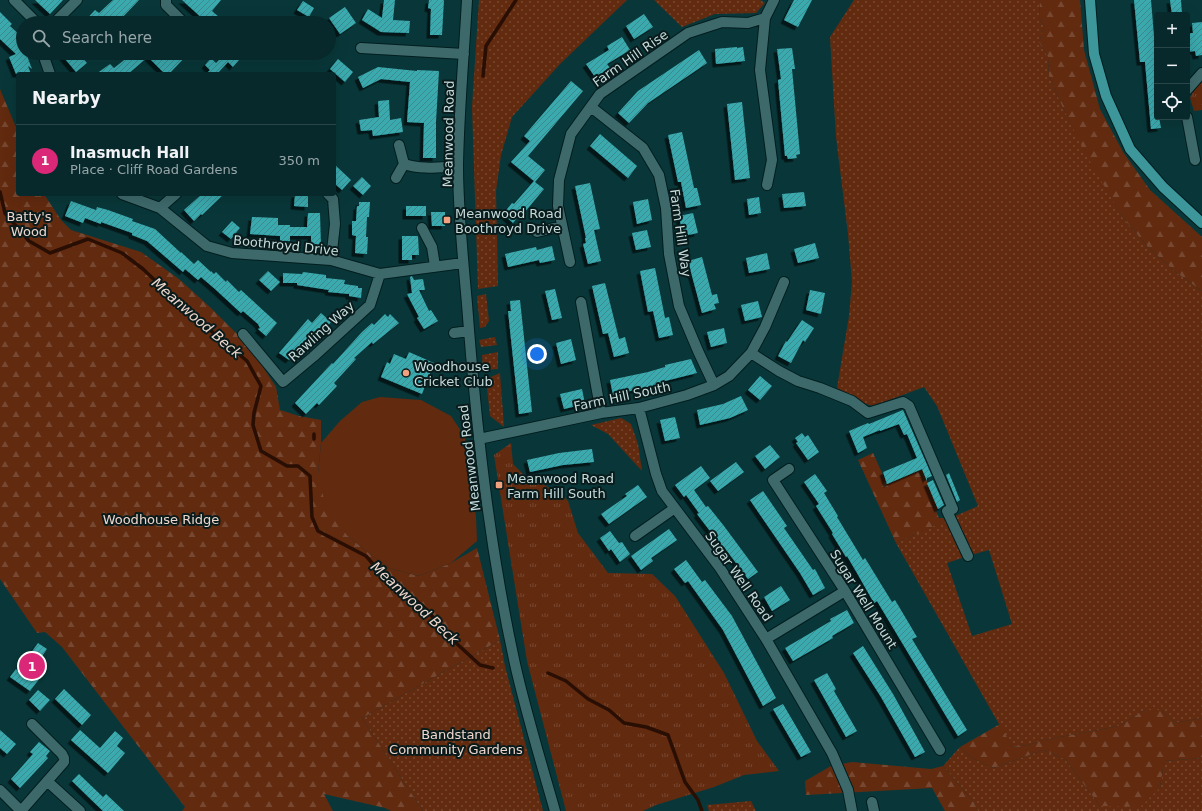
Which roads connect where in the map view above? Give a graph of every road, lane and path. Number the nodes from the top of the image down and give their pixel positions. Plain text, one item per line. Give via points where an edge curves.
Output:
1 (14, 0) edge
2 (77, 0) edge
3 (166, 0) edge
4 (467, 0) edge
5 (774, 0) edge
6 (1090, 0) edge
7 (30, 16) edge
8 (61, 16) edge
9 (177, 16) edge
10 (765, 18) junction
11 (361, 48) dead end
12 (464, 54) junction
13 (45, 60) edge
14 (49, 72) edge
15 (1202, 73) edge
16 (1190, 87) edge
17 (591, 107) junction
18 (1188, 120) edge
19 (399, 145) dead end
20 (1195, 160) dead end
21 (404, 164) junction
22 (458, 166) junction
23 (396, 178) dead end
24 (767, 185) dead end
25 (127, 196) edge
26 (174, 196) edge
27 (330, 196) edge
28 (160, 208) junction
29 (1202, 223) edge
30 (562, 226) junction
31 (422, 228) dead end
32 (537, 232) dead end
33 (331, 260) junction
34 (570, 262) dead end
35 (463, 263) junction
36 (435, 266) junction
37 (380, 274) junction
38 (784, 282) dead end
39 (581, 302) dead end
40 (469, 331) junction
41 (454, 333) dead end
42 (243, 334) dead end
43 (751, 353) junction
44 (714, 385) junction
45 (639, 408) junction
46 (602, 413) junction
47 (479, 439) junction
48 (788, 468) dead end
49 (675, 508) junction
50 (635, 536) dead end
51 (968, 556) dead end
52 (845, 591) junction
53 (766, 639) junction
54 (32, 724) dead end
55 (940, 750) dead end
56 (47, 781) junction
57 (0, 790) edge
58 (21, 811) edge
59 (80, 811) edge
60 (555, 811) edge
61 (852, 811) edge

1 - 7 street
2 - 8 street
3 - 9 street via 166,5
4 - 12 street, Meanwood Road
5 - 10 street
6 - 29 main road via 1094,54 1106,96 1130,149 1163,187
10 - 17 street, Farm Hill Rise via 748,23 722,22 688,33 600,94
10 - 24 street via 760,70 772,160
11 - 12 street
12 - 22 street, Meanwood Road
13 - 14 street
15 - 16 street
17 - 30 street, Farm Hill Rise via 571,134 559,180 558,206
17 - 44 street, Farm Hill Way via 643,148 659,175 666,208 669,254 679,306
18 - 20 street
19 - 21 street
21 - 22 street via 424,168
21 - 23 street
22 - 35 street, Meanwood Road
25 - 28 street, Boothroyd Drive
26 - 28 street
27 - 33 street via 333,198 334,224
28 - 33 street, Boothroyd Drive via 207,246 232,253
30 - 32 street
30 - 34 street, Farm Hill Rise
31 - 36 street via 432,246
33 - 37 street, Boothroyd Drive
35 - 36 street, Boothroyd Drive
35 - 40 street, Meanwood Road
36 - 37 street, Boothroyd Drive
37 - 42 street, Rawling Way via 370,305 283,382
38 - 43 street, Farm Hill South
39 - 46 street
40 - 41 street
40 - 47 street, Meanwood Road
43 - 44 street, Farm Hill South via 729,376
43 - 51 street via 798,381 852,401 868,413 903,402 909,406 953,509 947,511
44 - 45 street, Farm Hill South
45 - 46 street, Farm Hill South
45 - 49 street, Sugar Well Road via 656,474 662,490
46 - 47 street, Farm Hill South
47 - 60 street, Meanwood Road via 500,588 514,658
48 - 52 street, Sugar Well Mount via 773,480
49 - 50 street
49 - 53 street, Sugar Well Road via 720,568
52 - 53 street
52 - 55 street, Sugar Well Mount
53 - 61 street, Sugar Well Road via 832,753 848,790
54 - 56 street via 64,758 64,762
56 - 58 street
56 - 59 street
57 - 58 street

